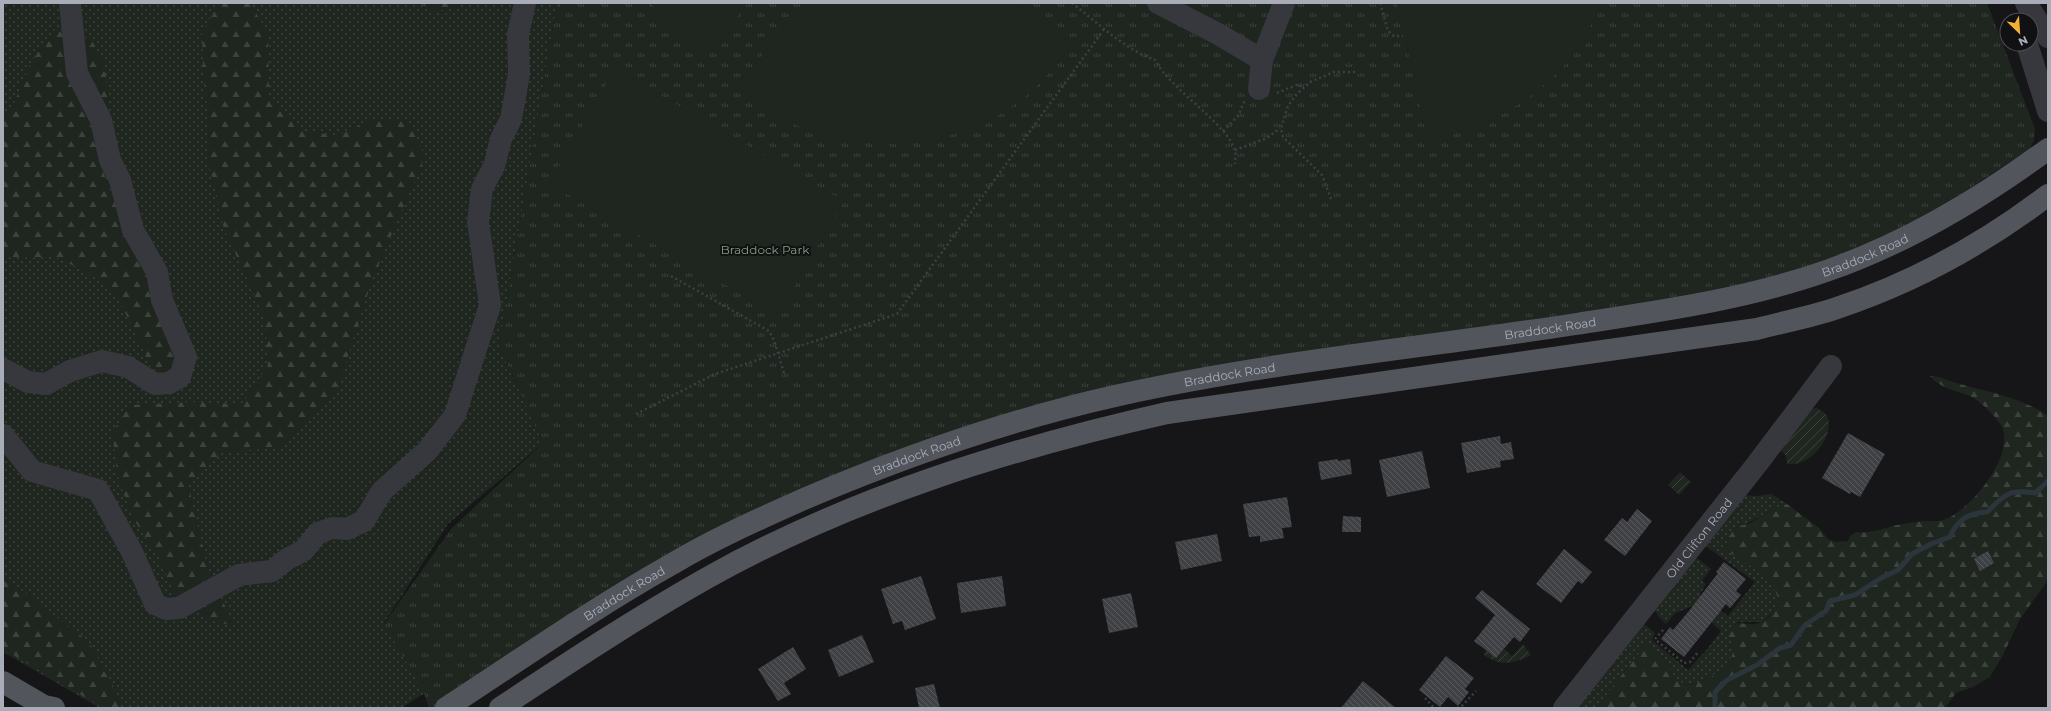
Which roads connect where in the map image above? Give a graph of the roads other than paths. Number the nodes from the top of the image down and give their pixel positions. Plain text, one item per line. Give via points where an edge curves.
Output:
1 (70, 3) edge
2 (525, 3) edge
3 (1158, 3) edge
4 (1284, 3) edge
5 (2026, 3) edge
6 (2048, 37) edge
7 (2030, 52) edge
8 (1262, 60) junction
9 (1266, 92) road end
10 (2048, 111) edge
11 (2048, 149) edge
12 (2048, 194) edge
13 (1831, 366) dead end
14 (3, 369) edge
15 (3, 435) edge
16 (3, 682) edge
17 (47, 707) edge
18 (446, 708) edge
19 (500, 708) edge
20 (1564, 708) edge

1 - 14 street via 77,73 100,120 133,230 157,272 162,300 186,357 180,376 168,383 155,384 128,367 102,361 70,370 46,384 28,382
2 - 15 street via 518,34 519,74 511,119 501,138 494,166 482,189 478,222 490,305 476,352 454,415 427,452 382,491 364,521 347,529 332,528 318,533 303,551 272,570 239,575 179,608 166,609 155,604 132,552 98,490 32,471
3 - 8 street
4 - 8 street
5 - 6 street
7 - 10 street
8 - 9 street
11 - 18 main road, Braddock Road via 1964,206 1903,239 1829,270 1786,284 1668,310 1201,378 1012,422 887,465 753,522 675,562 591,612
12 - 19 main road via 1988,236 1946,260 1867,297 1836,309 1801,318 1757,329 1168,413 1087,432 968,467 905,488 834,517 708,577 591,648
13 - 20 street, Old Clifton Road
16 - 17 main road

